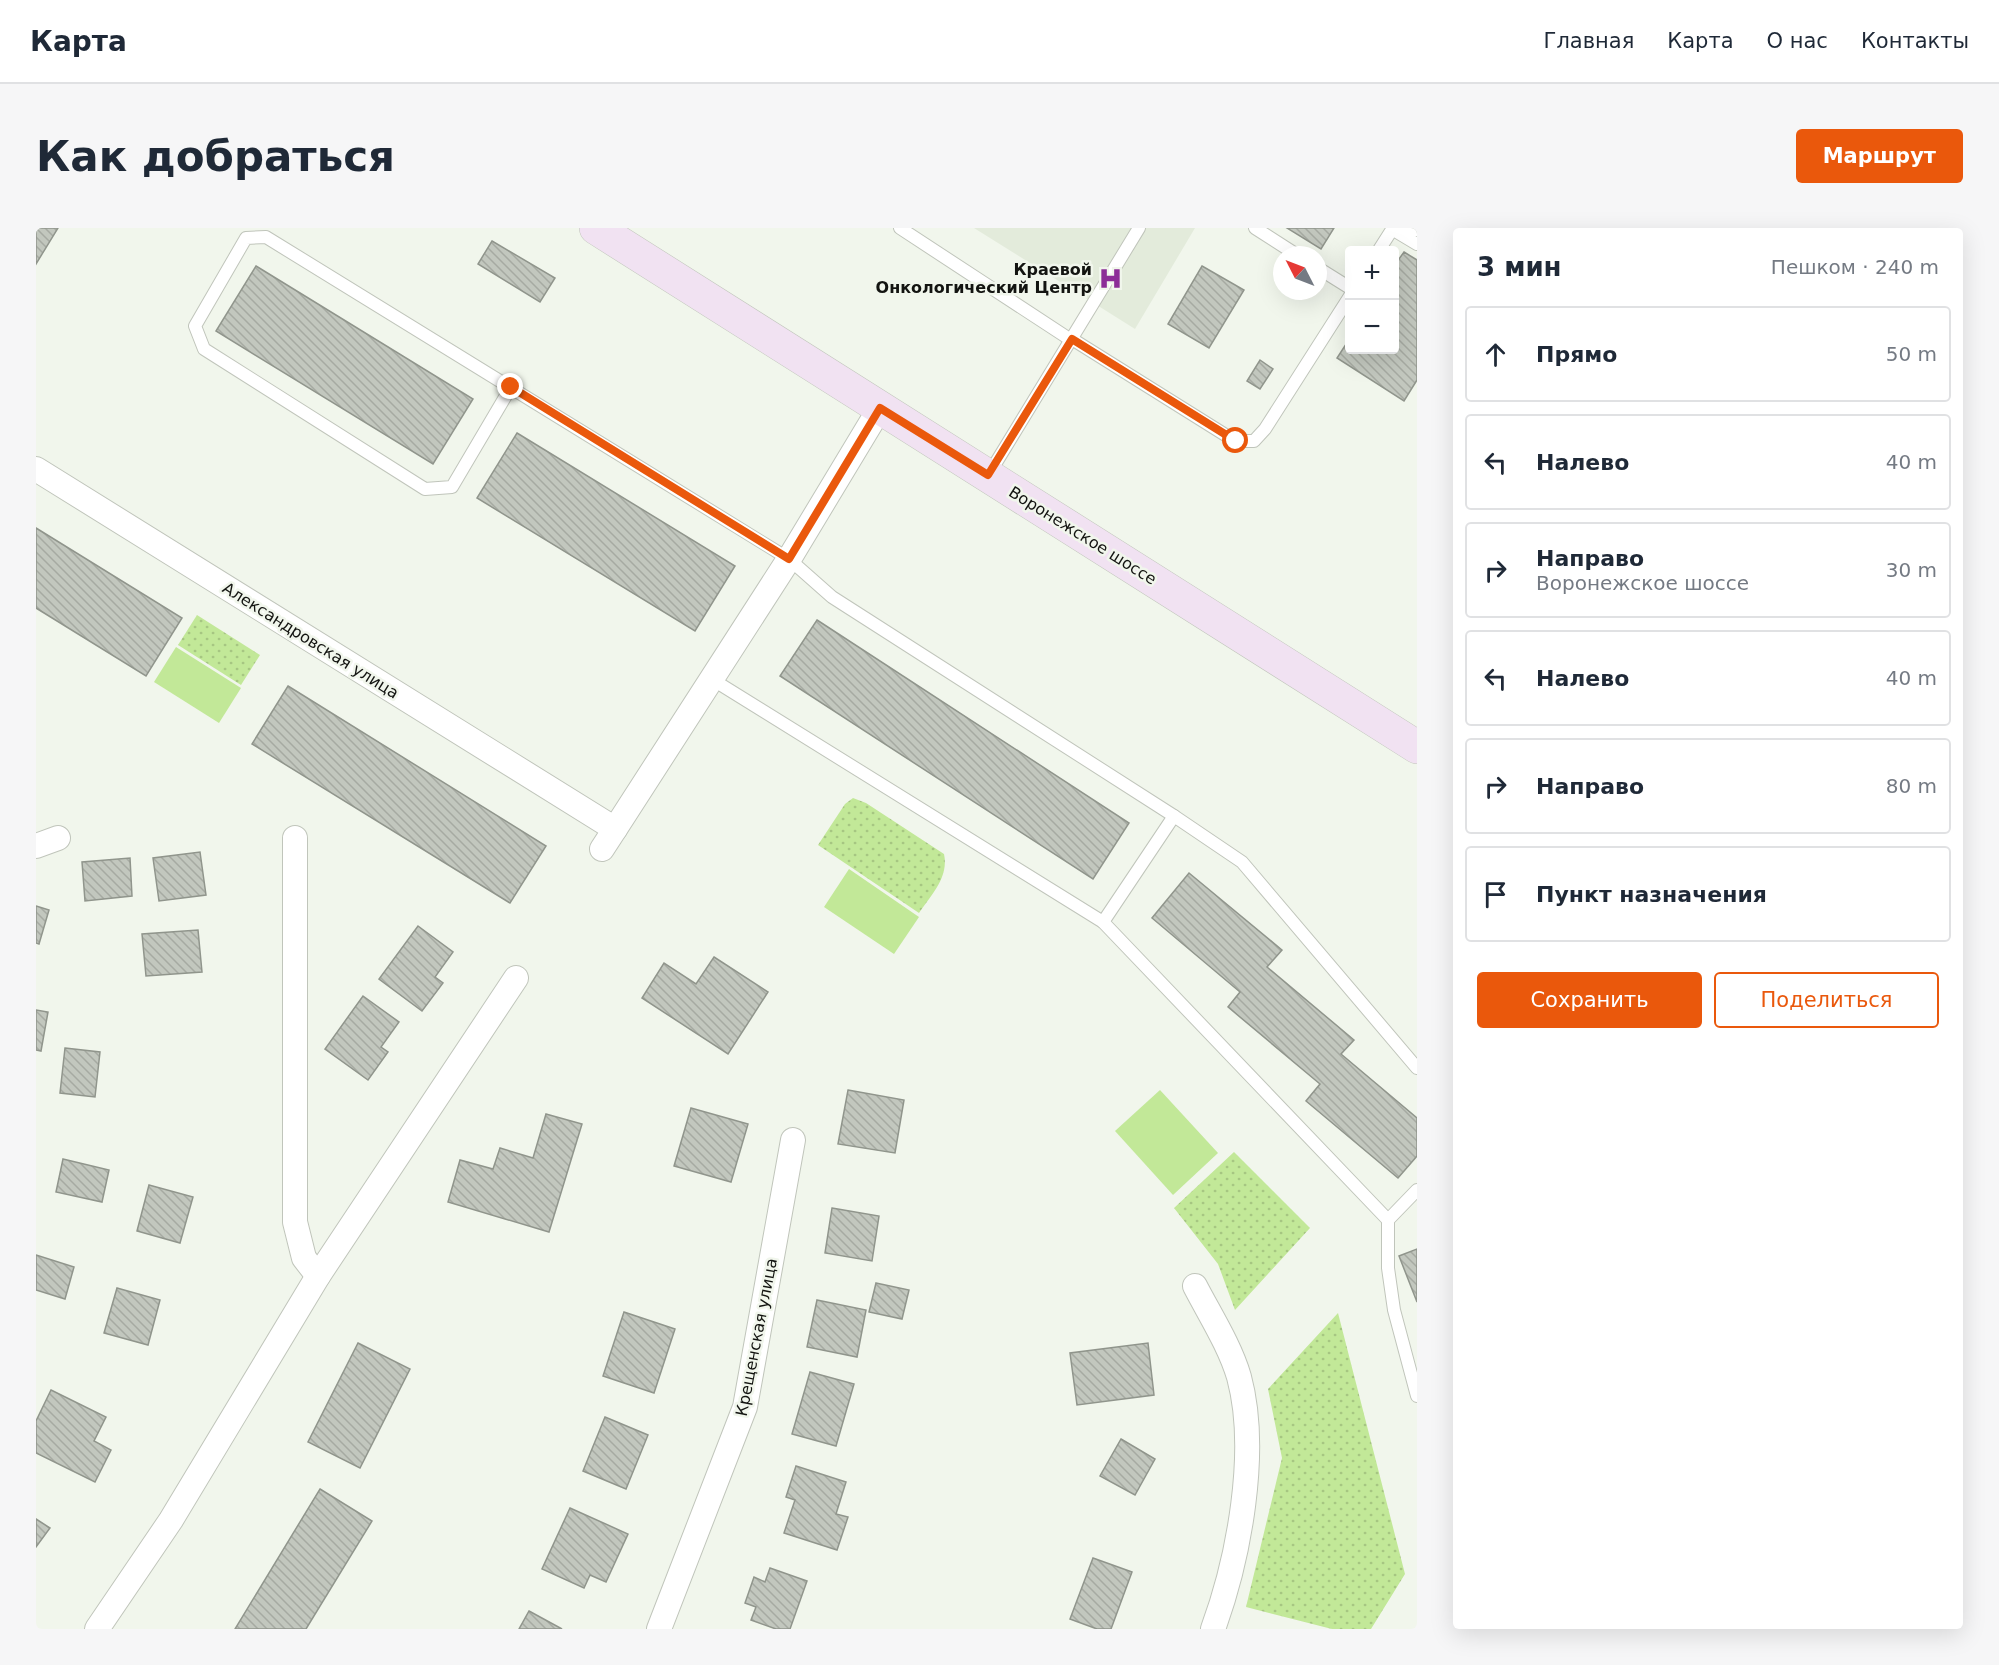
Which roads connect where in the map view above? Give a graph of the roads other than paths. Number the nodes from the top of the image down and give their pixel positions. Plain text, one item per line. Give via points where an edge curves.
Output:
1 (596, 228) edge
2 (900, 228) edge
3 (1139, 228) edge
4 (1255, 228) edge
5 (1393, 228) edge
6 (1417, 230) edge
7 (1417, 244) edge
8 (1283, 246) edge
9 (1381, 246) edge
10 (1327, 274) edge
11 (1345, 285) edge
12 (1347, 300) edge
13 (1071, 340) junction
14 (511, 387) junction
15 (880, 408) junction
16 (36, 469) edge
17 (988, 475) junction
18 (789, 559) junction
19 (710, 678) junction
20 (1417, 747) edge
21 (1174, 816) junction
22 (615, 829) junction
23 (295, 838) dead end
24 (602, 849) dead end
25 (1103, 922) junction
26 (516, 978) dead end
27 (1417, 1068) edge
28 (793, 1140) dead end
29 (1417, 1190) edge
30 (1388, 1221) junction
31 (318, 1276) junction
32 (1195, 1286) dead end
33 (1417, 1396) edge
34 (97, 1629) edge
35 (659, 1629) edge
36 (1213, 1629) edge

1 - 15 main road, Воронежское шоссе
2 - 13 lane
3 - 13 lane
4 - 8 lane
5 - 6 lane
5 - 7 lane
5 - 9 lane
10 - 11 lane
12 - 13 lane via 1254,441 1236,441
13 - 17 lane
14 - 14 lane via 266,237 246,238 195,326 204,349 425,489 452,487
14 - 18 lane
15 - 17 main road, Воронежское шоссе
15 - 18 street
16 - 22 street, Александровская улица
17 - 20 main road, Воронежское шоссе
18 - 19 street
18 - 21 lane via 832,597
19 - 22 street
19 - 25 lane
21 - 25 lane
21 - 27 lane via 1242,862
22 - 24 street
23 - 31 street via 295,1222 304,1258
25 - 30 lane
26 - 31 street
28 - 35 street, Крещенская улица via 745,1407
29 - 30 lane
30 - 33 lane via 1388,1268 1394,1310
31 - 34 street via 171,1520
32 - 36 street via 1238,1375 1245,1422 1246,1484 1239,1529

